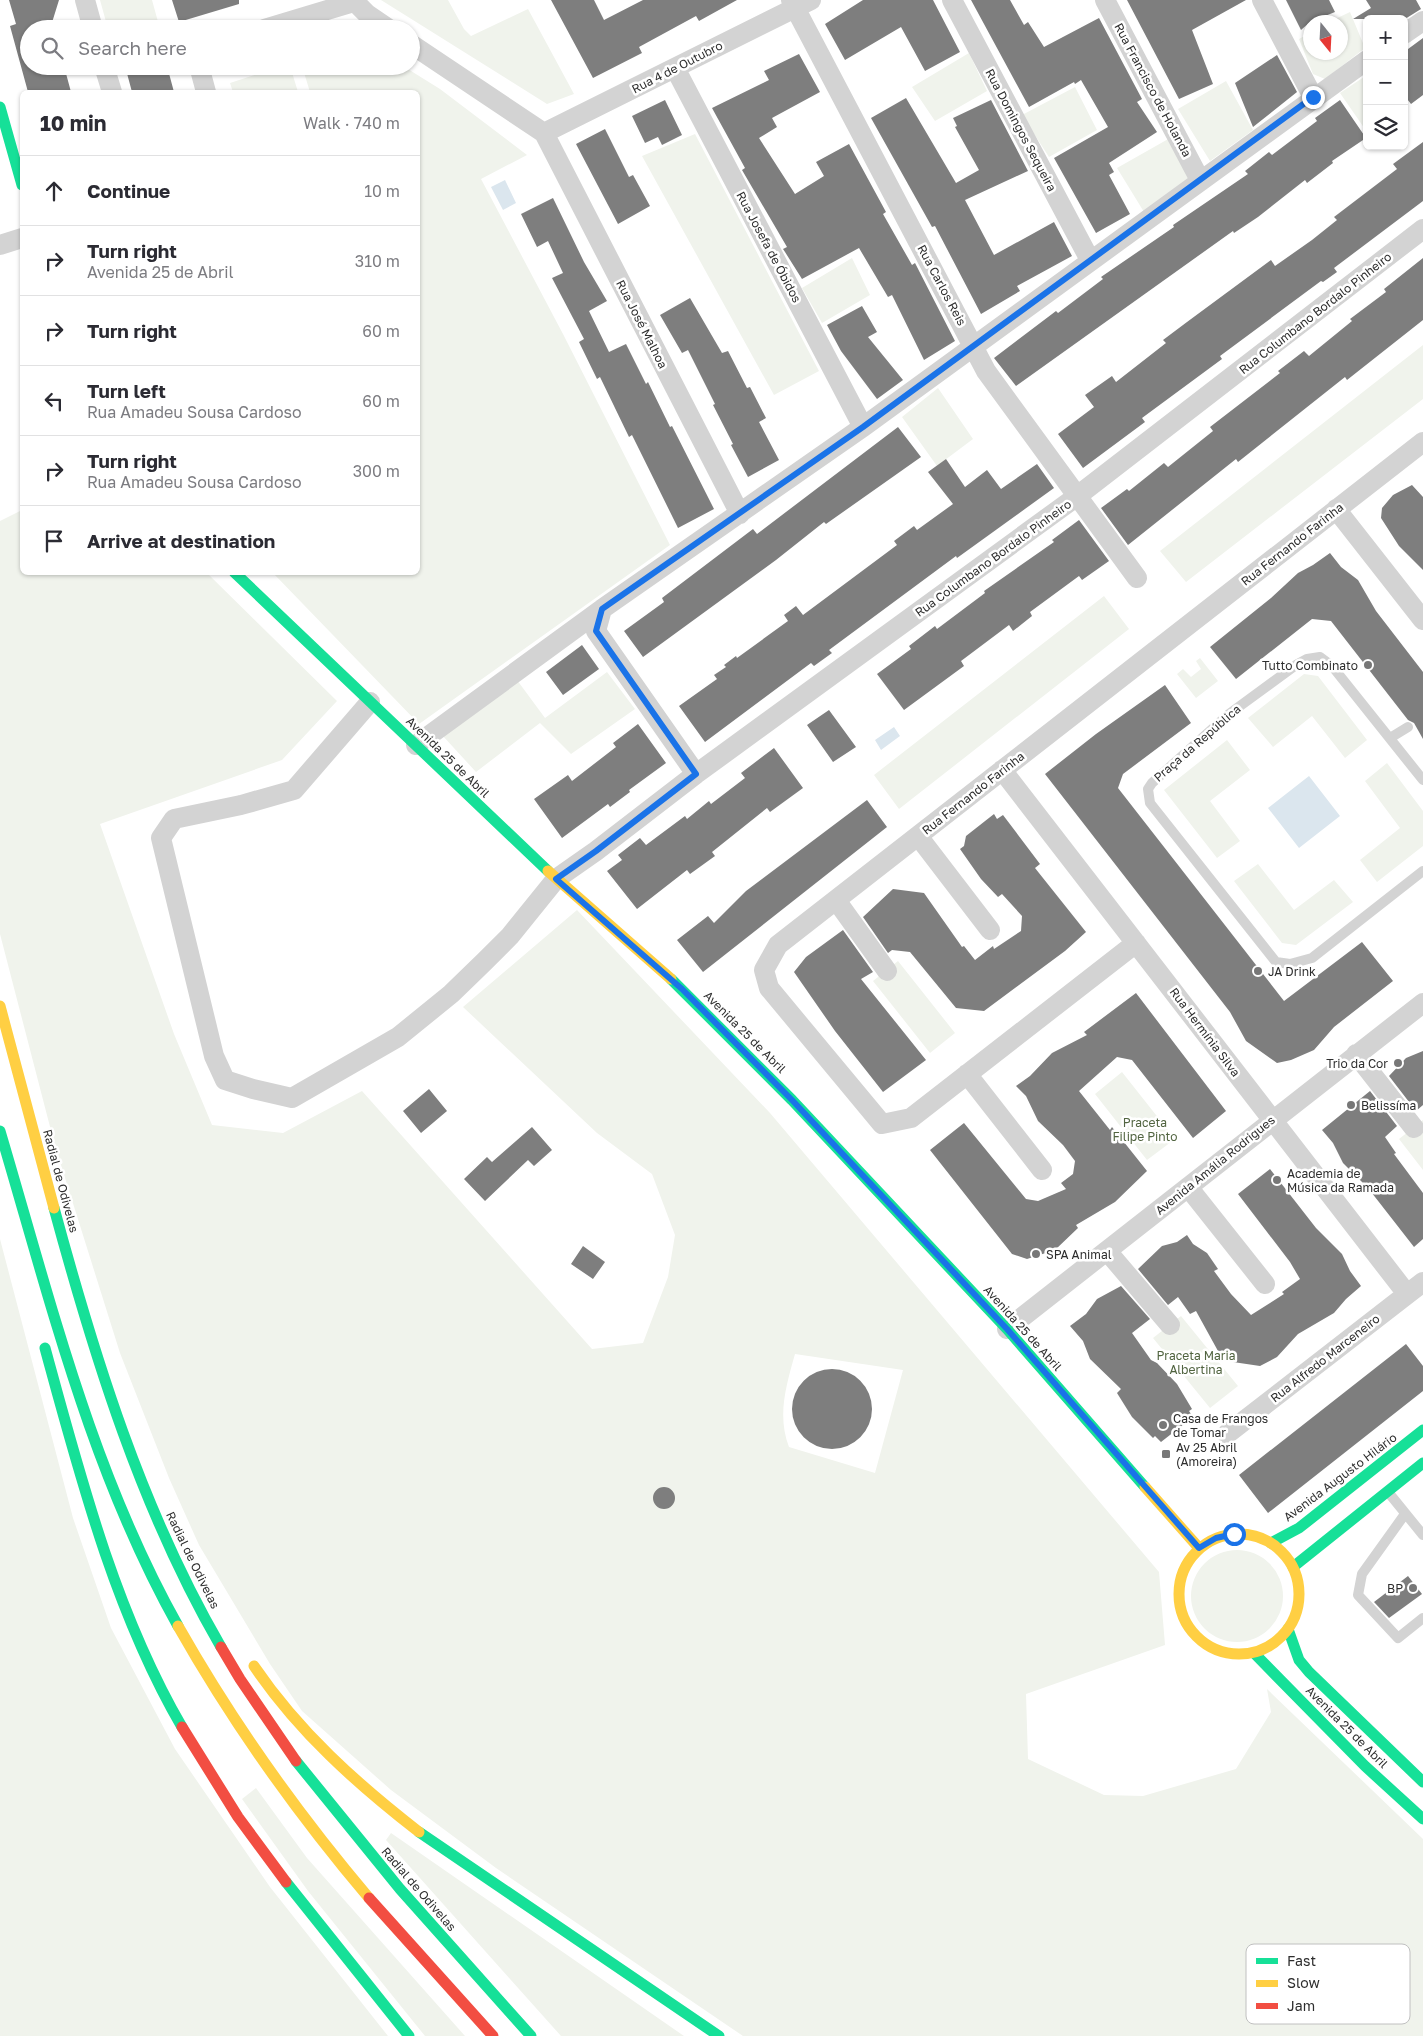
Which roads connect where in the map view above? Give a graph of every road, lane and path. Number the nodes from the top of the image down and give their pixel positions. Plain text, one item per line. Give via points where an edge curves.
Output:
1 (85, 0) edge
2 (952, 0) edge
3 (1105, 0) edge
4 (1262, 0) edge
5 (353, 1) edge
6 (799, 3) edge
7 (91, 20) edge
8 (293, 20) edge
9 (377, 20) edge
10 (1423, 21) edge
11 (1408, 31) edge
12 (420, 50) edge
13 (1363, 63) edge
14 (674, 68) junction
15 (107, 75) edge
16 (201, 75) edge
17 (111, 90) edge
18 (205, 90) edge
19 (1313, 97) junction
20 (0, 107) edge
21 (544, 133) junction
22 (20, 178) edge
23 (1200, 180) junction
24 (1423, 229) edge
25 (20, 239) edge
26 (0, 245) edge
27 (1090, 260) junction
28 (974, 346) junction
29 (863, 427) junction
30 (1422, 444) edge
31 (1076, 497) junction
32 (1336, 510) junction
33 (740, 514) junction
34 (237, 575) edge
35 (1137, 578) dead end
36 (602, 609) junction
37 (1423, 620) edge
38 (370, 702) junction
39 (1408, 727) dead end
40 (1390, 738) junction
41 (416, 745) junction
42 (1002, 770) junction
43 (696, 774) junction
44 (1423, 780) edge
45 (918, 836) junction
46 (1423, 871) edge
47 (556, 879) junction
48 (836, 900) junction
49 (990, 930) dead end
50 (1136, 942) junction
51 (887, 971) dead end
52 (1423, 1003) edge
53 (0, 1006) edge
54 (1356, 1054) junction
55 (967, 1074) junction
56 (1272, 1120) junction
57 (1414, 1128) dead end
58 (0, 1131) edge
59 (1042, 1170) dead end
60 (1188, 1187) junction
61 (57, 1223) junction
62 (1107, 1251) junction
63 (1266, 1284) dead end
64 (1415, 1288) edge
65 (1170, 1325) dead end
66 (1007, 1329) junction
67 (41, 1332) dead end
68 (1423, 1430) edge
69 (1227, 1434) dead end
70 (145, 1457) dead end
71 (1423, 1464) edge
72 (1387, 1492) junction
73 (1405, 1514) junction
74 (1423, 1535) edge
75 (1271, 1543) junction
76 (1199, 1548) junction
77 (1293, 1567) junction
78 (1423, 1618) edge
79 (1288, 1630) junction
80 (1254, 1653) junction
81 (246, 1654) dead end
82 (1423, 1782) edge
83 (1423, 1819) edge
84 (409, 2036) edge
85 (493, 2036) edge
86 (531, 2036) edge
87 (719, 2036) edge

1 - 7 street
2 - 27 street, Rua Domingos Sequeira
3 - 23 street, Rua Francisco de Holanda
4 - 19 street
5 - 8 street
5 - 9 street
6 - 14 street, Rua 4 de Outubro
6 - 28 street, Rua Carlos Reis
10 - 11 street
12 - 21 street
13 - 19 street
14 - 21 street, Rua 4 de Outubro
14 - 29 street, Rua Josefa de Óbidos
15 - 17 street
16 - 18 street
19 - 23 street
20 - 22 main road
21 - 33 street, Rua José Malhoa
23 - 27 street
24 - 31 street, Rua Columbano Bordalo Pinheiro
25 - 26 street
27 - 28 street
28 - 29 street
28 - 31 street, Rua Carlos Reis via 986,371
29 - 33 street
30 - 32 street, Rua Fernando Farinha
31 - 35 street, Rua Carlos Reis
31 - 43 street, Rua Columbano Bordalo Pinheiro
32 - 37 street
32 - 42 street, Rua Fernando Farinha
33 - 36 street
34 - 38 main road, Avenida 25 de Abril
36 - 41 street
36 - 43 street via 596,631
38 - 41 main road, Avenida 25 de Abril
38 - 47 street, Rua Columbano Bordalo Pinheiro via 294,790 174,819 161,838 214,1056 226,1080 292,1098 398,1037 451,994 510,936
39 - 40 lane
40 - 44 lane, Praça da República
40 - 46 lane, Praça da República via 1332,666 1320,657 1307,659 1229,714 1152,783 1148,789 1150,803 1276,962 1290,964 1312,958
41 - 47 main road, Avenida 25 de Abril
42 - 45 street, Rua Fernando Farinha
42 - 50 street, Rua Hermínia Silva
43 - 47 street, Rua Columbano Bordalo Pinheiro
45 - 48 street, Rua Fernando Farinha
45 - 49 street
47 - 66 main road, Avenida 25 de Abril via 682,989 792,1100
48 - 51 street
48 - 55 street, Rua Fernando Farinha via 778,945 764,970 769,988 882,1124 911,1118
50 - 55 street, Rua Fernando Farinha
50 - 56 street, Rua Hermínia Silva
52 - 54 street, Avenida Amália Rodrigues
53 - 61 main road, Radial de Odivelas
54 - 56 street, Avenida Amália Rodrigues
54 - 57 street
55 - 59 street
56 - 60 street, Avenida Amália Rodrigues
56 - 64 street, Rua Hermínia Silva
58 - 85 main road via 88,1424 110,1482 168,1609 226,1708 308,1824
60 - 62 street, Avenida Amália Rodrigues
60 - 63 street
61 - 70 main road via 98,1340
61 - 86 main road, Radial de Odivelas via 118,1421 160,1525 208,1623 260,1707 330,1804 387,1874
62 - 65 street
62 - 66 street, Avenida Amália Rodrigues
64 - 69 street, Rua Alfredo Marceneiro
66 - 76 main road, Avenida 25 de Abril
67 - 84 main road via 83,1488 124,1601 156,1675 201,1757 257,1842
68 - 75 main road, Avenida Augusto Hilário via 1298,1528
71 - 72 main road
72 - 73 lane
72 - 77 main road
73 - 74 lane
73 - 78 lane via 1362,1574 1358,1594 1398,1638
75 - 76 main road via 1254,1536 1234,1534 1216,1538
75 - 77 main road
76 - 80 main road via 1186,1564 1179,1583 1178,1603 1185,1623 1197,1639 1214,1650 1234,1655
77 - 79 main road via 1299,1599 1296,1615
79 - 80 main road via 1273,1644
79 - 82 main road, Avenida 25 de Abril via 1299,1660 1309,1672
80 - 83 main road, Avenida 25 de Abril via 1365,1766
81 - 87 main road via 306,1733 395,1814

